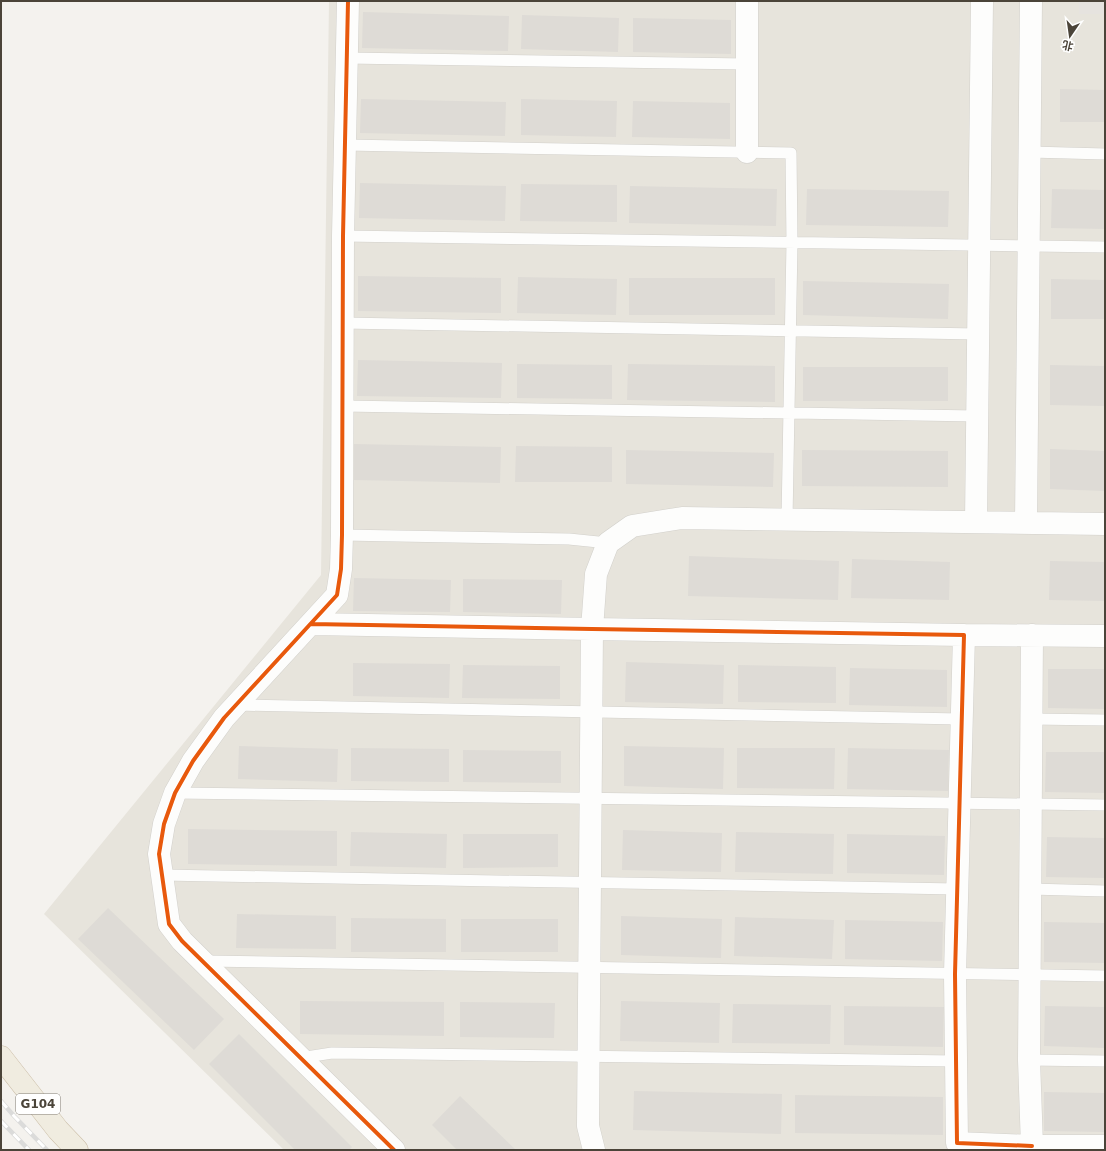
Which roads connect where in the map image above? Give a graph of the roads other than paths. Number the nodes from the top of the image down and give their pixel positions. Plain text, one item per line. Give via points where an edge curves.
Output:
1 (348, 1) edge
2 (747, 1) edge
3 (982, 1) edge
4 (1031, 1) edge
5 (346, 58) junction
6 (747, 64) junction
7 (345, 145) junction
8 (747, 152) junction
9 (1030, 152) junction
10 (1105, 154) edge
11 (344, 236) junction
12 (792, 243) junction
13 (979, 245) junction
14 (1029, 246) junction
15 (1105, 247) edge
16 (343, 323) junction
17 (790, 331) junction
18 (978, 334) junction
19 (343, 406) junction
20 (789, 413) junction
21 (977, 416) junction
22 (787, 520) junction
23 (976, 522) junction
24 (1026, 523) junction
25 (1105, 524) edge
26 (342, 535) junction
27 (608, 543) junction
28 (311, 624) junction
29 (592, 629) junction
30 (964, 634) junction
31 (1032, 635) junction
32 (1105, 636) edge
33 (236, 705) junction
34 (592, 712) junction
35 (961, 719) junction
36 (1031, 719) junction
37 (1105, 720) edge
38 (175, 793) junction
39 (591, 799) junction
40 (959, 803) junction
41 (1030, 804) junction
42 (1105, 805) edge
43 (162, 875) junction
44 (590, 883) junction
45 (957, 889) junction
46 (1030, 889) junction
47 (1105, 890) edge
48 (203, 961) junction
49 (590, 968) junction
50 (955, 974) junction
51 (1029, 975) junction
52 (1105, 976) edge
53 (589, 1056) junction
54 (1, 1057) edge
55 (300, 1058) junction
56 (1029, 1060) junction
57 (956, 1061) junction
58 (1105, 1061) edge
59 (1032, 1146) junction
60 (1105, 1146) edge
61 (77, 1150) edge
62 (394, 1150) edge
63 (594, 1150) edge

1 - 5 street
2 - 6 street
3 - 13 street
4 - 9 street
5 - 6 lane
5 - 7 street
6 - 8 street
7 - 8 lane
7 - 11 street
8 - 12 lane via 791,152
9 - 10 lane
9 - 14 street
11 - 12 lane
11 - 16 street
12 - 13 lane
12 - 17 lane
13 - 14 lane
13 - 18 street
14 - 15 lane
14 - 24 street
16 - 17 lane
16 - 19 street
17 - 18 lane
17 - 20 lane
18 - 21 street
19 - 20 lane
19 - 26 street
20 - 21 lane
20 - 22 lane
21 - 23 street
22 - 23 street
22 - 27 street via 682,518 632,526
23 - 24 street
24 - 25 street
26 - 27 lane via 569,539
26 - 28 street via 337,595
27 - 29 street via 596,574
28 - 29 street
28 - 33 street
29 - 30 street
29 - 34 street
30 - 31 street
30 - 35 street
31 - 32 street
31 - 36 street
33 - 34 lane
33 - 38 street via 193,761
34 - 35 lane
34 - 39 street
35 - 40 street
36 - 37 lane
36 - 41 street
38 - 39 lane
38 - 43 street via 164,824 159,854
39 - 40 lane
39 - 44 street
40 - 41 lane
40 - 45 street
41 - 42 lane
41 - 46 street
43 - 44 lane
43 - 48 street via 169,924
44 - 45 lane
44 - 49 street
45 - 50 street
46 - 47 lane
46 - 51 street
48 - 49 lane
48 - 55 street
49 - 50 lane
49 - 53 street
50 - 51 lane
50 - 57 street
51 - 52 lane
51 - 56 street
53 - 55 lane via 332,1053
53 - 57 lane
53 - 63 street via 588,1126
54 - 61 highway, G104 via 58,1130
55 - 62 street
56 - 58 lane
56 - 59 street
57 - 59 street via 957,1143
59 - 60 street

